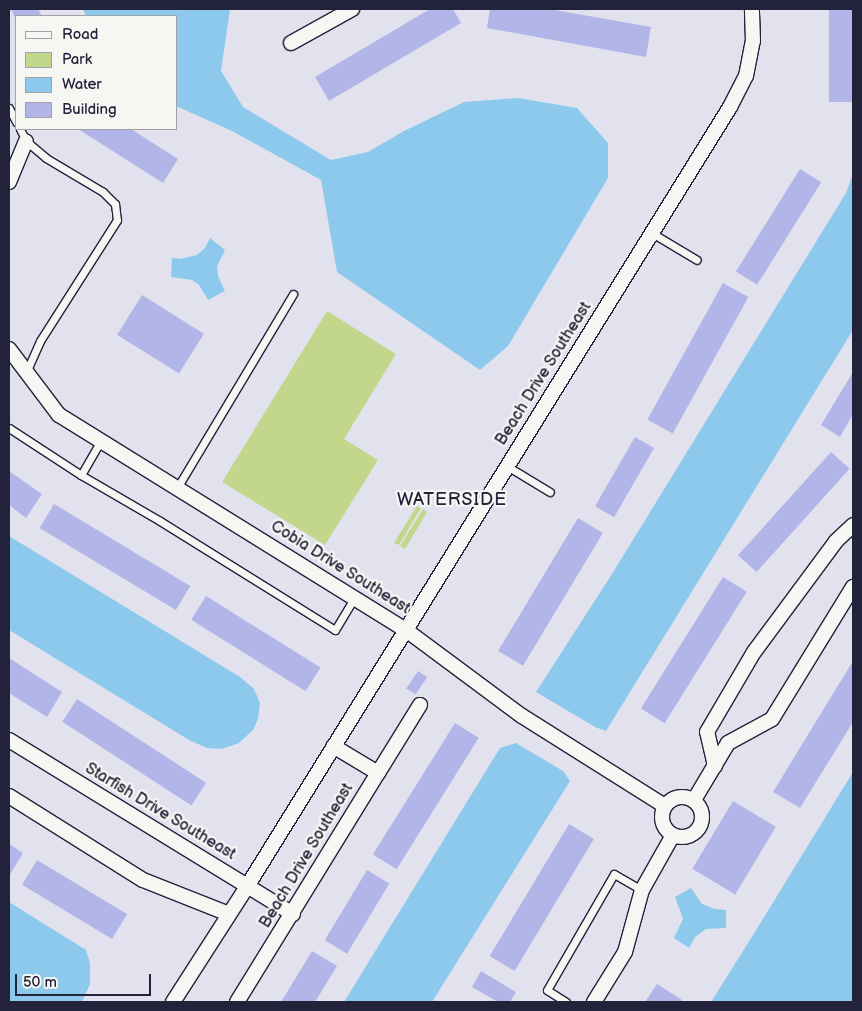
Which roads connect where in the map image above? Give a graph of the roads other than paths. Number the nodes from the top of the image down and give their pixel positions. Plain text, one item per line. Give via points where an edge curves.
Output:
1 (352, 9) edge
2 (752, 9) edge
3 (291, 44) dead end
4 (9, 108) edge
5 (15, 120) edge
6 (23, 135) edge
7 (9, 182) edge
8 (652, 233) junction
9 (697, 260) dead end
10 (293, 294) dead end
11 (9, 350) edge
12 (26, 372) junction
13 (9, 428) edge
14 (101, 441) junction
15 (507, 466) junction
16 (81, 475) junction
17 (177, 488) junction
18 (550, 492) dead end
19 (853, 525) edge
20 (853, 587) edge
21 (354, 598) junction
22 (406, 630) junction
23 (420, 705) dead end
24 (9, 740) edge
25 (334, 746) junction
26 (715, 766) junction
27 (378, 773) junction
28 (9, 796) edge
29 (694, 800) junction
30 (665, 806) junction
31 (672, 835) junction
32 (248, 885) junction
33 (642, 890) junction
34 (229, 914) junction
35 (293, 914) junction
36 (173, 1002) edge
37 (237, 1002) edge
38 (566, 1002) edge
39 (594, 1002) edge

1 - 3 street
2 - 8 street, Beach Drive Southeast via 753,41 746,76 730,108
4 - 5 lane
6 - 7 street
6 - 12 lane via 46,158 103,192 115,204 117,220 40,341
8 - 9 lane
8 - 15 street, Beach Drive Southeast
10 - 17 lane
11 - 12 street, Cobia Drive Southeast
12 - 14 street, Cobia Drive Southeast via 59,415
13 - 16 lane
14 - 16 lane
14 - 17 street, Cobia Drive Southeast
15 - 18 lane
15 - 22 street, Beach Drive Southeast
16 - 21 lane via 335,630
17 - 21 street, Cobia Drive Southeast
19 - 26 street via 836,541 754,652 707,732
20 - 26 street via 772,719 728,743
21 - 22 street, Cobia Drive Southeast
22 - 25 street, Beach Drive Southeast
22 - 30 street, Cobia Drive Southeast via 522,716
23 - 27 street, Beach Drive Southeast
24 - 32 street, Starfish Drive Southeast
25 - 27 street
25 - 32 street, Beach Drive Southeast
26 - 29 street
27 - 35 street, Beach Drive Southeast
28 - 34 street via 143,880
29 - 30 street via 678,797
29 - 31 street via 701,808 700,826 685,837
30 - 31 street via 663,824
31 - 33 street
32 - 34 street, Beach Drive Southeast
32 - 35 street, Starfish Drive Southeast
33 - 38 lane via 614,874 547,990
33 - 39 street via 625,952
34 - 36 street, Beach Drive Southeast
35 - 37 street, Beach Drive Southeast

